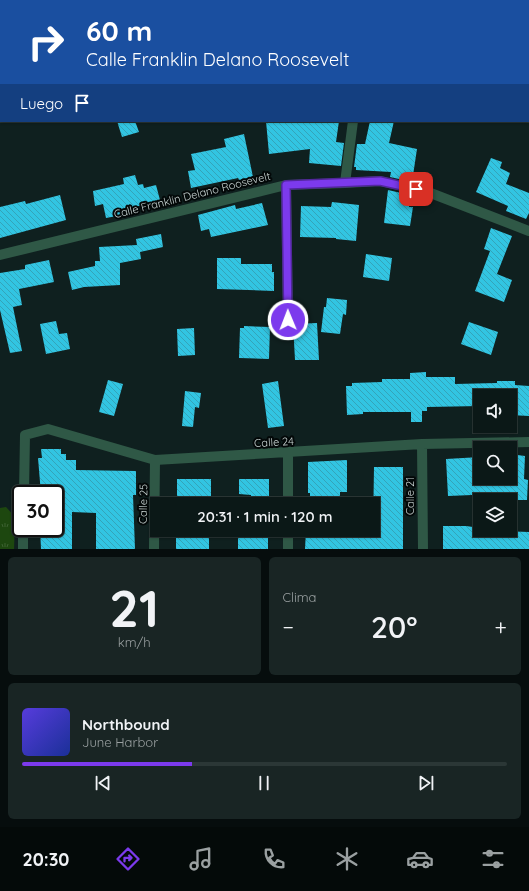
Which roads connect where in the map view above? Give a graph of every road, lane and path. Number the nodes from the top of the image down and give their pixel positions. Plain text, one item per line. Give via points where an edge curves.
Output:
1 (353, 122) edge
2 (345, 182) junction
3 (286, 185) junction
4 (529, 231) edge
5 (0, 255) edge
6 (288, 320) dead end
7 (529, 442) edge
8 (422, 444) junction
9 (288, 453) junction
10 (156, 460) junction
11 (24, 485) edge
12 (288, 497) edge
13 (23, 537) edge
14 (288, 537) edge
15 (22, 549) edge
16 (154, 549) edge
17 (288, 549) edge
18 (423, 549) edge

1 - 2 street
2 - 3 street, Calle Franklin Delano Roosevelt
2 - 4 street, Calle Franklin Delano Roosevelt via 380,181 428,192
3 - 5 street, Calle Franklin Delano Roosevelt
3 - 6 street
7 - 8 street, Calle 24
8 - 9 street, Calle 24
8 - 18 street, Calle 21
9 - 10 street, Calle 24
9 - 12 street
10 - 11 street, Calle 24 via 48,429 25,435
10 - 16 street, Calle 25
13 - 15 street
14 - 17 street

